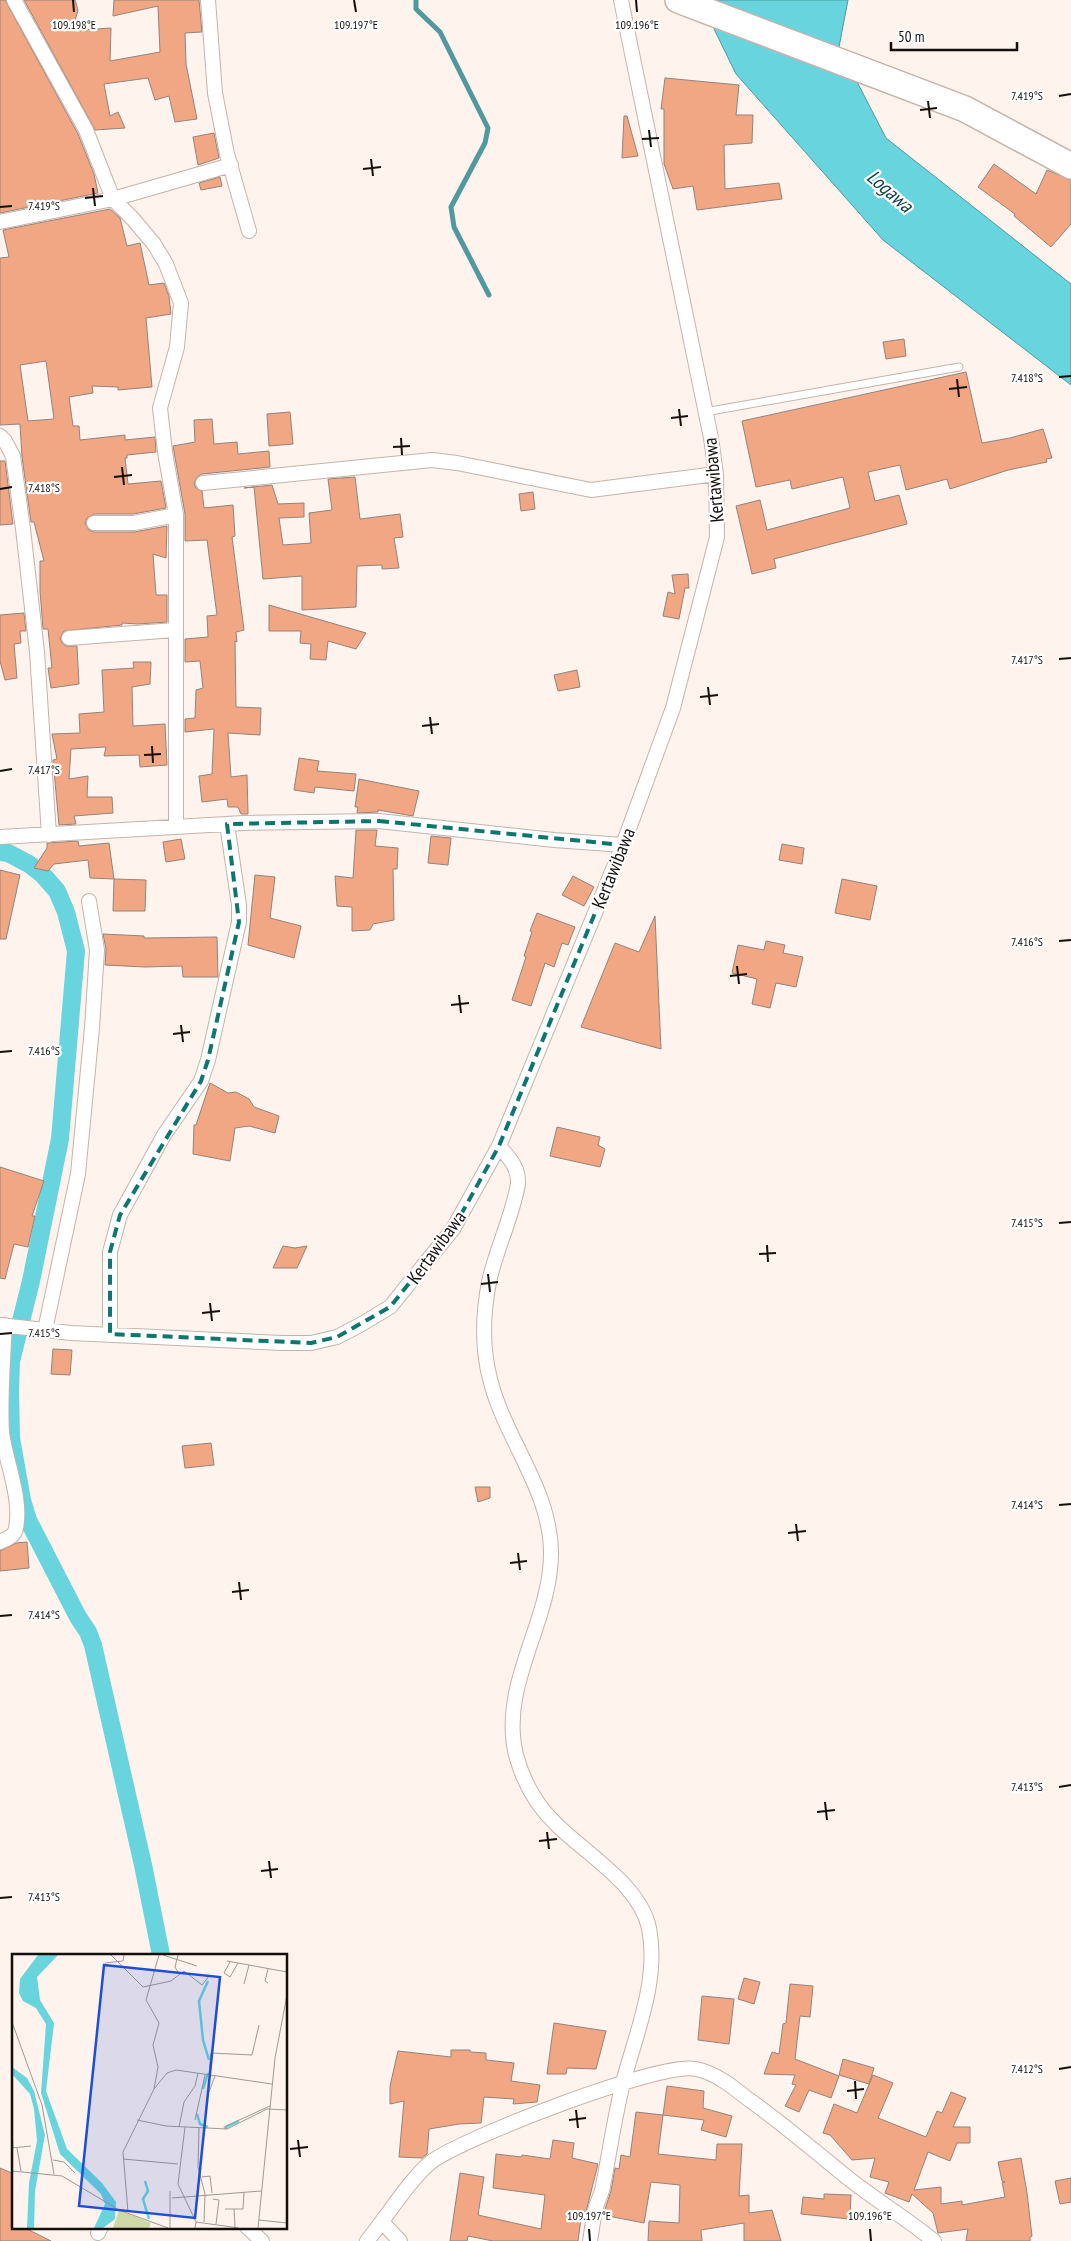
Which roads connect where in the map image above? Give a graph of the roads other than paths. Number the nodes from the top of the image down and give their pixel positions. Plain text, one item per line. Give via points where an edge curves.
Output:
1 (14, 0) edge
2 (208, 0) edge
3 (621, 0) edge
4 (678, 0) edge
5 (231, 165) junction
6 (1071, 166) edge
7 (113, 199) junction
8 (0, 222) edge
9 (248, 231) dead end
10 (959, 367) dead end
11 (705, 412) junction
12 (0, 436) edge
13 (716, 474) junction
14 (203, 483) dead end
15 (176, 515) junction
16 (94, 523) dead end
17 (175, 630) junction
18 (69, 638) dead end
19 (227, 824) junction
20 (176, 827) junction
21 (49, 834) junction
22 (0, 837) edge
23 (623, 845) junction
24 (88, 901) dead end
25 (498, 1146) junction
26 (5, 1325) edge
27 (40, 1329) junction
28 (106, 1334) junction
29 (0, 1542) edge
30 (623, 2086) junction
31 (385, 2224) junction
32 (248, 2228) edge
33 (399, 2239) edge
34 (262, 2241) edge
35 (367, 2241) edge
36 (590, 2241) edge
37 (934, 2241) edge

1 - 7 street via 86,130
2 - 5 street via 215,93
3 - 11 street, Kertawibawa
4 - 6 highway via 965,109
5 - 7 street
5 - 9 street
7 - 8 street
7 - 15 street via 154,244 166,264 181,303 177,347 160,408 164,452
10 - 11 lane
11 - 13 street, Kertawibawa
12 - 21 street via 12,456 23,529 36,643
13 - 14 street via 591,490 432,460
13 - 23 street, Kertawibawa via 717,537 709,576 673,708
15 - 16 street via 134,523
15 - 17 street
17 - 18 street
17 - 20 street
19 - 20 street
19 - 23 street via 379,821
19 - 28 street via 239,922 208,1060 200,1081 164,1136 120,1215 110,1252
20 - 21 street
21 - 22 street
23 - 25 street, Kertawibawa
24 - 27 street via 97,950 78,1174
25 - 28 street, Kertawibawa via 453,1229 414,1279 390,1307 345,1333 311,1343
25 - 30 street via 519,1174 489,1282 485,1355 500,1413 546,1514 551,1553 549,1585 516,1684 513,1726 516,1755 529,1790 554,1822 624,1885 644,1909 649,1930 651,1975
26 - 27 street, Kertawibawa
26 - 29 street via 2,1432 17,1522 11,1537
27 - 28 street, Kertawibawa
30 - 31 street via 484,2134 443,2154 419,2175
30 - 36 street
30 - 37 street via 688,2068 725,2082 786,2126 844,2176 904,2216
31 - 33 street
31 - 35 street
32 - 34 street

